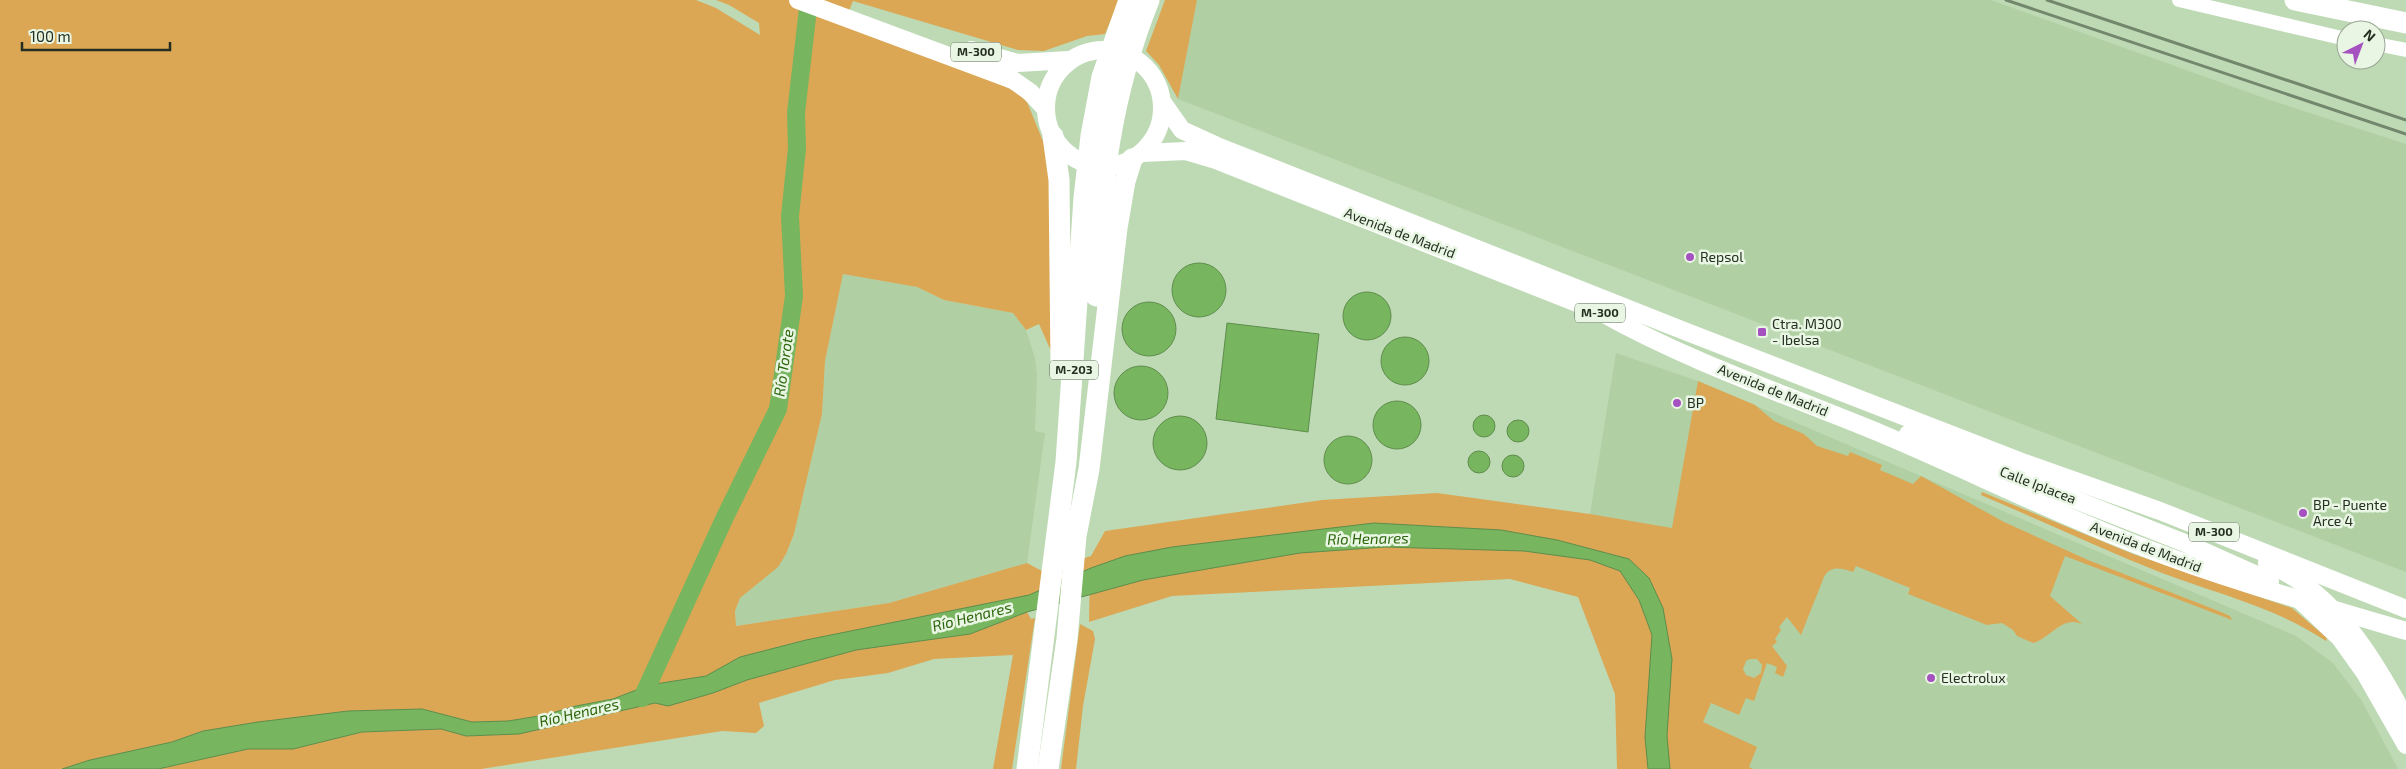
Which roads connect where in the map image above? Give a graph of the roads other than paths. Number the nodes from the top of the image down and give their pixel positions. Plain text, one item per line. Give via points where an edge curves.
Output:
1 (798, 0) edge
2 (832, 0) edge
3 (1129, 0) edge
4 (1149, 0) edge
5 (2178, 0) edge
6 (2295, 0) edge
7 (2406, 23) edge
8 (886, 26) junction
9 (1128, 26) junction
10 (2336, 37) edge
11 (2386, 46) edge
12 (2406, 50) edge
13 (1069, 60) junction
14 (1163, 102) junction
15 (1045, 108) junction
16 (1052, 136) junction
17 (1137, 156) junction
18 (1094, 196) junction
19 (1602, 313) junction
20 (1914, 461) dead end
21 (2019, 461) junction
22 (2028, 501) junction
23 (1058, 516) junction
24 (1078, 529) junction
25 (2406, 609) edge
26 (2406, 631) edge
27 (2406, 719) edge
28 (2406, 745) edge
29 (1027, 769) edge
30 (1048, 769) edge

1 - 8 main road, M-300
2 - 8 main road, M-300
3 - 9 highway, M-203
4 - 9 highway, M-203
5 - 10 street
6 - 7 highway
8 - 13 main road, M-300 via 991,58 1018,63
8 - 15 main road, M-300 via 1013,80
9 - 18 highway, M-203 via 1101,86 1091,136
11 - 12 street
13 - 14 main road, M-300 via 1092,51 1124,52 1148,69 1158,84
13 - 15 main road, M-300 via 1054,77
14 - 17 main road via 1156,134
14 - 21 main road, Avenida de Madrid / M-300 via 1182,130 1217,146
15 - 16 main road, M-300
16 - 17 main road, M-300 via 1066,152 1081,162 1104,167
16 - 23 highway via 1060,180
17 - 19 main road, Avenida de Madrid / M-300 via 1186,151 1213,159
17 - 24 highway, M-203 via 1125,181 1119,218 1089,469
18 - 23 highway, M-203
18 - 24 highway, M-203
19 - 22 main road, Avenida de Madrid / M-300 via 1651,340 1883,435
19 - 28 main road, Calle Iplacea via 2264,577 2303,602 2340,638 2365,673
20 - 22 main road
21 - 25 main road, Avenida de Madrid / M-300 via 2160,511
21 - 27 main road, Calle Iplacea via 2272,566 2314,591 2350,627 2377,666
22 - 26 main road, Avenida de Madrid / M-300 via 2203,570
23 - 29 highway, M-203
24 - 30 highway, M-203 via 1067,639

